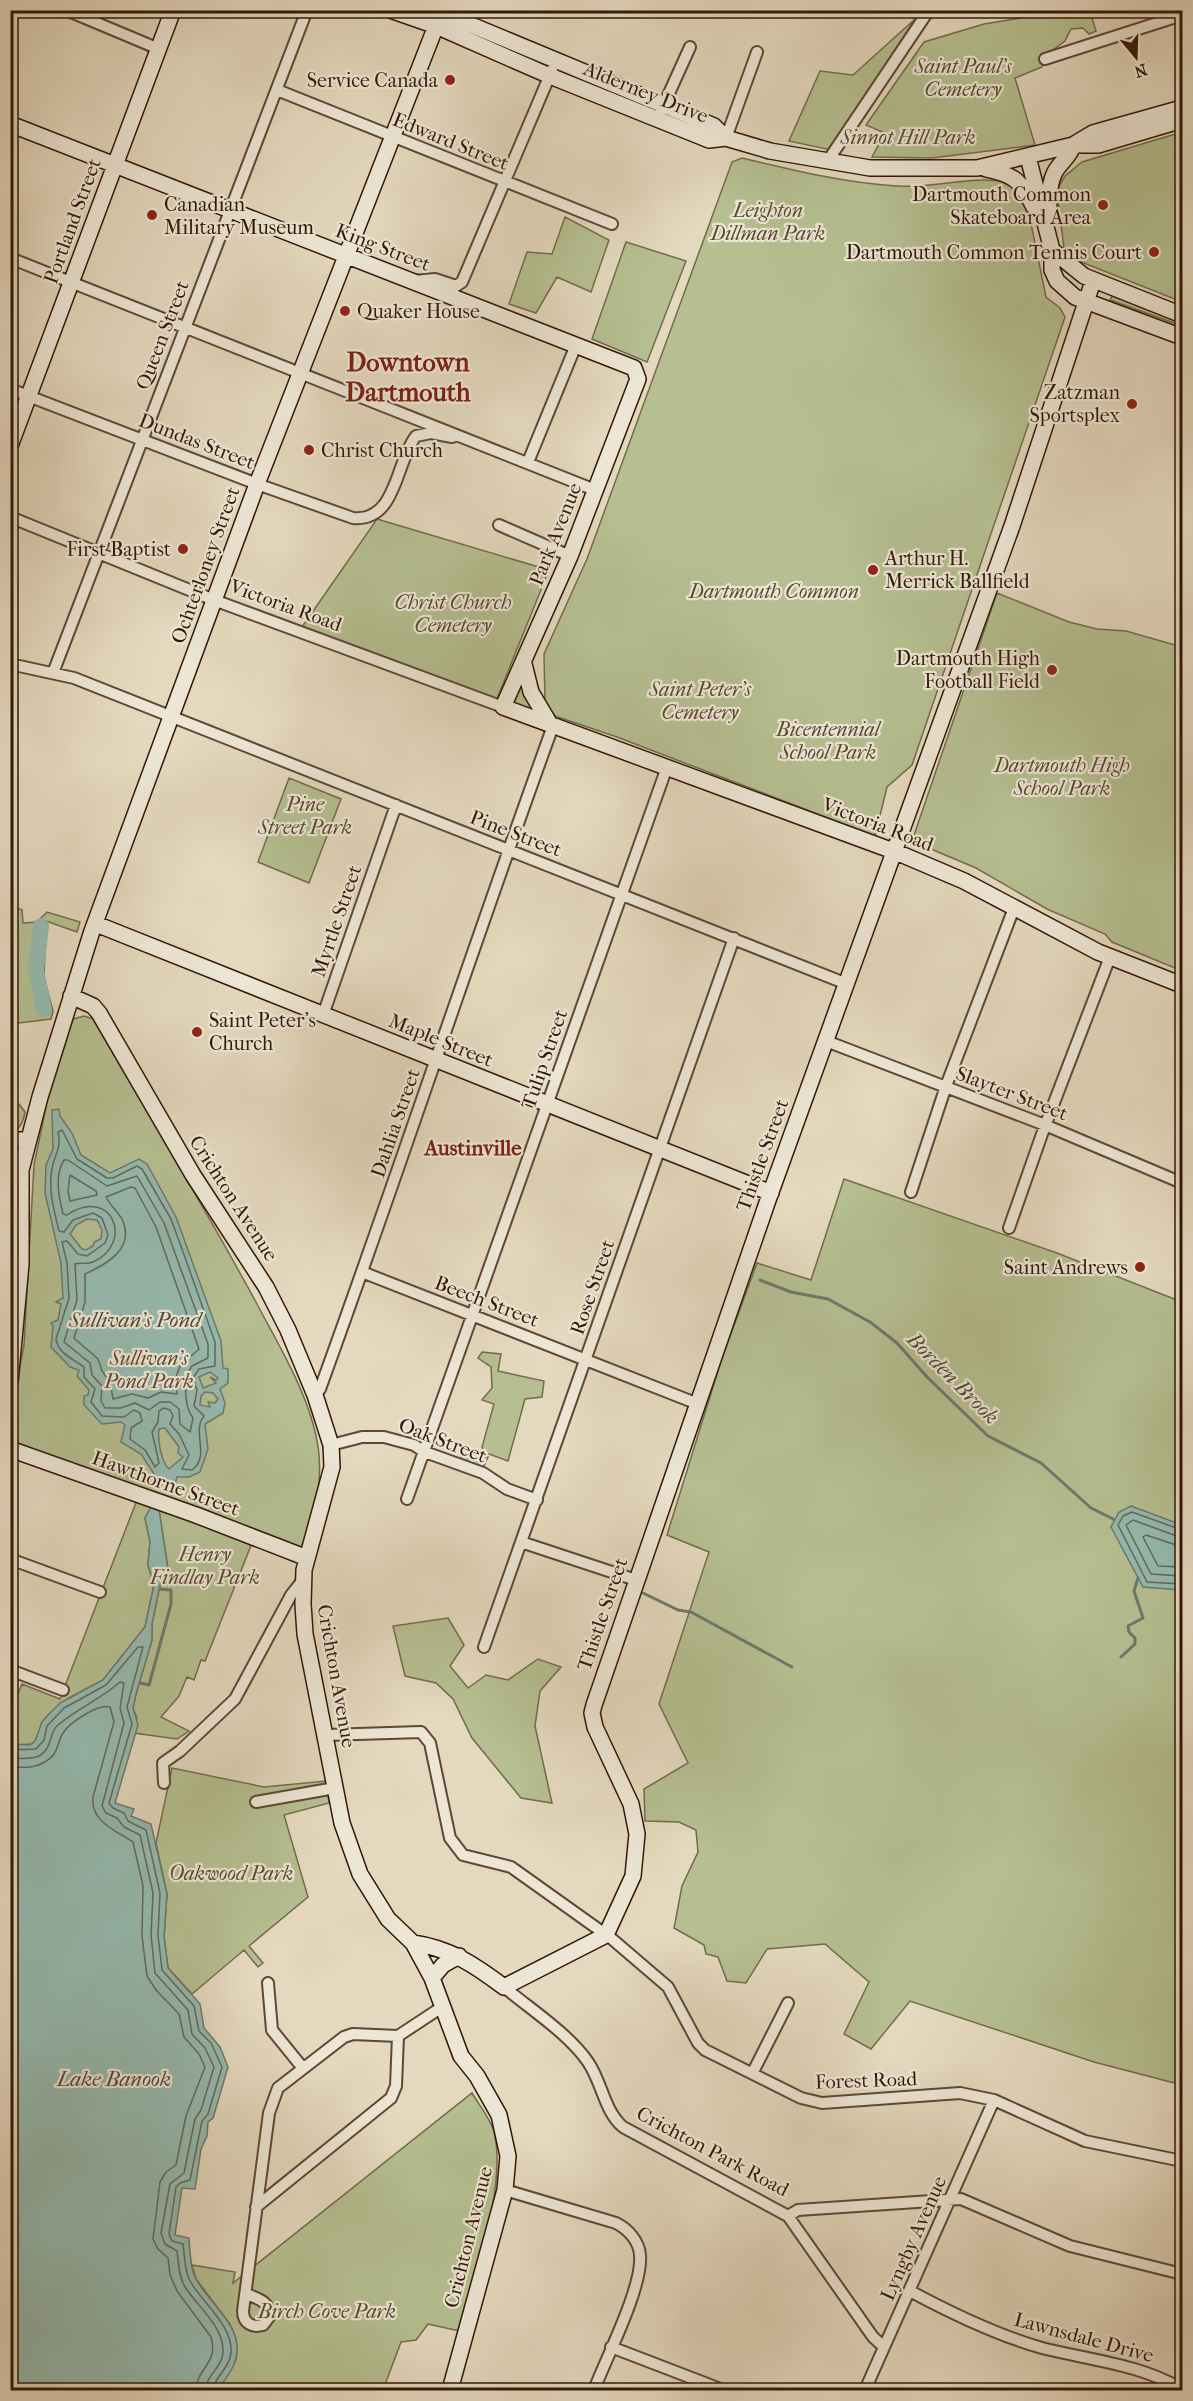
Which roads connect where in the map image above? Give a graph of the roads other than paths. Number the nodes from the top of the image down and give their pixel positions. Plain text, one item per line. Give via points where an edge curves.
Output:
1 (66, 10) edge
2 (173, 10) edge
3 (307, 10) edge
4 (390, 10) edge
5 (929, 10) edge
6 (438, 15) edge
7 (1180, 17) edge
8 (690, 47) dead end
9 (159, 49) junction
10 (756, 52) dead end
11 (1045, 59) dead end
12 (552, 69) junction
13 (276, 90) junction
14 (1182, 108) edge
15 (661, 113) junction
16 (1182, 120) edge
17 (10, 124) edge
18 (392, 136) junction
19 (726, 138) junction
20 (1073, 145) junction
21 (1028, 157) junction
22 (827, 162) junction
23 (115, 165) junction
24 (977, 168) junction
25 (506, 182) junction
26 (230, 210) junction
27 (612, 224) dead end
28 (1045, 227) junction
29 (1052, 250) junction
30 (346, 256) junction
31 (10, 258) edge
32 (413, 280) junction
33 (1093, 281) junction
34 (72, 282) junction
35 (1086, 302) junction
36 (1182, 315) edge
37 (185, 326) junction
38 (1182, 337) edge
39 (576, 345) junction
40 (300, 371) junction
41 (637, 373) joint
42 (10, 389) edge
43 (30, 396) junction
44 (467, 438) junction
45 (141, 439) junction
46 (10, 446) edge
47 (528, 462) junction
48 (257, 484) junction
49 (596, 490) junction
50 (10, 517) edge
51 (499, 525) dead end
52 (97, 552) junction
53 (570, 556) junction
54 (214, 600) junction
55 (10, 664) edge
56 (524, 664) junction
57 (53, 672) junction
58 (503, 707) junction
59 (172, 717) junction
60 (551, 725) junction
61 (667, 767) junction
62 (396, 805) junction
63 (507, 850) junction
64 (896, 852) junction
65 (621, 893) junction
66 (1014, 908) junction
67 (96, 924) junction
68 (734, 938) junction
69 (1110, 957) junction
70 (846, 984) junction
71 (1182, 985) edge
72 (71, 996) junction
73 (323, 1015) junction
74 (826, 1041) junction
75 (435, 1060) junction
76 (946, 1086) junction
77 (547, 1105) junction
78 (1046, 1125) junction
79 (10, 1140) edge
80 (28, 1140) junction
81 (659, 1149) junction
82 (10, 1171) edge
83 (1182, 1183) edge
84 (20, 1190) junction
85 (911, 1192) dead end
86 (771, 1193) junction
87 (1009, 1228) dead end
88 (16, 1262) edge
89 (362, 1272) junction
90 (474, 1315) junction
91 (586, 1360) junction
92 (10, 1382) edge
93 (315, 1395) junction
94 (698, 1404) junction
95 (331, 1445) junction
96 (10, 1449) edge
97 (425, 1452) junction
98 (407, 1499) dead end
99 (537, 1500) junction
100 (521, 1542) junction
101 (307, 1558) junction
102 (10, 1559) edge
103 (636, 1580) junction
104 (302, 1581) junction
105 (100, 1592) dead end
106 (484, 1647) dead end
107 (10, 1670) edge
108 (63, 1690) dead end
109 (326, 1735) junction
110 (164, 1783) dead end
111 (335, 1788) junction
112 (256, 1802) dead end
113 (606, 1935) junction
114 (413, 1943) junction
115 (459, 1956) junction
116 (432, 1978) junction
117 (268, 1983) dead end
118 (504, 1988) junction
119 (788, 2003) dead end
120 (442, 2007) junction
121 (398, 2036) junction
122 (302, 2067) junction
123 (753, 2072) junction
124 (994, 2100) junction
125 (1182, 2161) edge
126 (506, 2190) junction
127 (951, 2199) junction
128 (256, 2207) junction
129 (788, 2216) junction
130 (1182, 2274) edge
131 (910, 2291) junction
132 (246, 2294) dead end
133 (611, 2347) junction
134 (884, 2347) junction
135 (1182, 2389) edge
136 (450, 2391) edge
137 (594, 2391) edge
138 (723, 2391) edge
139 (865, 2391) edge

1 - 9 street
2 - 9 main road, Portland Street
3 - 13 street, Queen Street
4 - 6 main road, Alderney Drive
5 - 22 street
6 - 12 main road, Alderney Drive
6 - 18 main road, Ochterloney Street
7 - 11 street
8 - 15 street
9 - 23 main road, Portland Street
10 - 19 street
12 - 15 main road, Alderney Drive
12 - 25 street
13 - 18 street, Edward Street
13 - 26 street, Queen Street
14 - 20 main road via 1093,133
15 - 19 main road, Alderney Drive via 714,126
16 - 20 main road via 1098,145
17 - 23 main road, King Street
18 - 25 street, Edward Street
18 - 30 main road, Ochterloney Street
19 - 22 main road, Alderney Drive
20 - 21 main road
20 - 28 main road via 1071,154 1054,173
21 - 24 main road
21 - 28 main road
22 - 24 main road, Alderney Drive via 870,168
23 - 26 main road, King Street
23 - 34 main road, Portland Street
24 - 28 main road via 1015,178
25 - 27 street, Edward Street
25 - 32 street via 462,282 456,286 435,279
26 - 30 main road, King Street
26 - 37 street, Queen Street
28 - 29 main road
29 - 33 main road
29 - 35 main road via 1052,270 1057,281
30 - 32 main road, King Street
30 - 40 main road, Ochterloney Street
31 - 34 street
32 - 39 main road, King Street
33 - 35 main road, Thistle Street
33 - 36 main road
34 - 37 street
34 - 43 main road, Portland Street
35 - 38 main road
35 - 64 main road, Thistle Street
37 - 40 street
37 - 45 street, Queen Street
39 - 41 main road, King Street via 634,368
39 - 47 street
40 - 44 street
40 - 48 main road, Ochterloney Street
41 - 49 main road, Park Avenue
42 - 43 street, Dundas Street
43 - 45 street, Dundas Street
43 - 46 main road, Portland Street
44 - 47 street
44 - 48 street, Dundas Street via 416,436 386,502 373,517 353,518
45 - 48 street, Dundas Street
45 - 52 street, Queen Street
47 - 49 street
48 - 54 main road, Ochterloney Street
49 - 53 main road, Park Avenue
50 - 52 street, Victoria Road
51 - 53 street
52 - 54 street, Victoria Road
52 - 57 street, Queen Street
53 - 56 main road, Park Avenue
54 - 58 street, Victoria Road
54 - 59 main road, Ochterloney Street
55 - 57 street, Pine Street
56 - 58 main road, Park Avenue
56 - 60 main road via 531,692
57 - 59 street, Pine Street
58 - 60 main road, Victoria Road
59 - 62 street, Pine Street
59 - 67 main road, Ochterloney Street
60 - 61 main road, Victoria Road
60 - 63 street, Dahlia Street
61 - 64 main road, Victoria Road
61 - 65 street, Tulip Street
62 - 63 street, Pine Street
62 - 73 street, Myrtle Street
63 - 65 street, Pine Street
63 - 75 street, Dahlia Street
64 - 66 main road, Victoria Road via 964,880
64 - 70 main road, Thistle Street
65 - 68 street, Pine Street
65 - 77 street, Tulip Street
66 - 69 main road, Victoria Road
66 - 76 street
67 - 72 main road, Ochterloney Street
67 - 73 main road, Maple Street
68 - 70 street, Pine Street
68 - 81 street, Rose Street
69 - 71 main road, Victoria Road
69 - 78 street
70 - 74 main road, Thistle Street
72 - 80 main road, Ochterloney Street
72 - 93 main road, Crichton Avenue via 99,1013 193,1175 266,1287
73 - 75 main road, Maple Street
74 - 76 street, Slayter Street
74 - 86 main road, Thistle Street
75 - 77 main road, Maple Street
75 - 89 street, Dahlia Street
76 - 78 street, Slayter Street
76 - 85 street
77 - 81 main road, Maple Street
77 - 90 street, Tulip Street
78 - 83 street, Slayter Street
78 - 87 street
79 - 80 main road
80 - 84 main road, Ochterloney Street
81 - 86 main road, Maple Street
81 - 91 street, Rose Street
82 - 84 main road
84 - 88 main road, Ochterloney Street
86 - 94 main road, Thistle Street
88 - 92 main road, Ochterloney Street
89 - 90 street, Beech Street
89 - 93 street, Dahlia Street
90 - 91 street, Beech Street
90 - 97 street, Tulip Street
91 - 94 street, Beech Street
91 - 99 street, Rose Street via 540,1482
93 - 95 main road, Crichton Avenue
94 - 103 main road, Thistle Street
95 - 97 street, Oak Street via 362,1437 384,1437
95 - 101 main road, Crichton Avenue via 332,1467
96 - 101 main road, Hawthorne Street
97 - 98 street, Tulip Street
97 - 99 street, Oak Street via 483,1473 507,1489
99 - 100 street, Rose Street
100 - 103 street
100 - 106 street, Rose Street
101 - 104 main road, Crichton Avenue
102 - 105 street
103 - 113 main road, Thistle Street via 592,1713 631,1804 637,1834 633,1876
104 - 109 main road, Crichton Avenue via 305,1634
104 - 110 street via 236,1699 163,1763
107 - 108 street
109 - 111 main road, Crichton Avenue
109 - 113 street, Forest Road via 421,1732 430,1743 450,1838 463,1855 512,1867
111 - 112 street
111 - 114 main road, Crichton Avenue via 360,1874 388,1919
113 - 118 main road
113 - 123 street, Forest Road via 668,1987 701,2047
114 - 115 main road, Crichton Park Road via 436,1946
114 - 116 main road, Crichton Avenue
115 - 116 main road via 443,1965
115 - 118 main road, Crichton Park Road
116 - 120 main road, Crichton Avenue
117 - 122 street via 272,2030
118 - 129 street, Crichton Park Road via 583,2055 613,2116 623,2127
119 - 123 street
120 - 121 street
120 - 126 main road, Crichton Avenue via 461,2056 499,2115 508,2156
121 - 122 street via 349,2035
121 - 128 street via 396,2086 391,2098
122 - 128 street via 278,2088 272,2099
123 - 124 street, Forest Road via 814,2102 960,2093
124 - 125 street, Forest Road via 1085,2141
124 - 127 street, Lyngby Avenue
126 - 133 street via 606,2219 631,2235 640,2253 640,2265
126 - 136 main road, Crichton Avenue
127 - 129 street via 798,2210
127 - 130 street via 967,2202 1070,2246
127 - 131 street, Lyngby Avenue
128 - 132 street
129 - 134 street, Crichton Park Road
131 - 134 street, Lyngby Avenue
131 - 135 street, Lawnsdale Drive via 1040,2347 1150,2373
133 - 137 street
133 - 138 street
134 - 139 street, Lyngby Avenue

